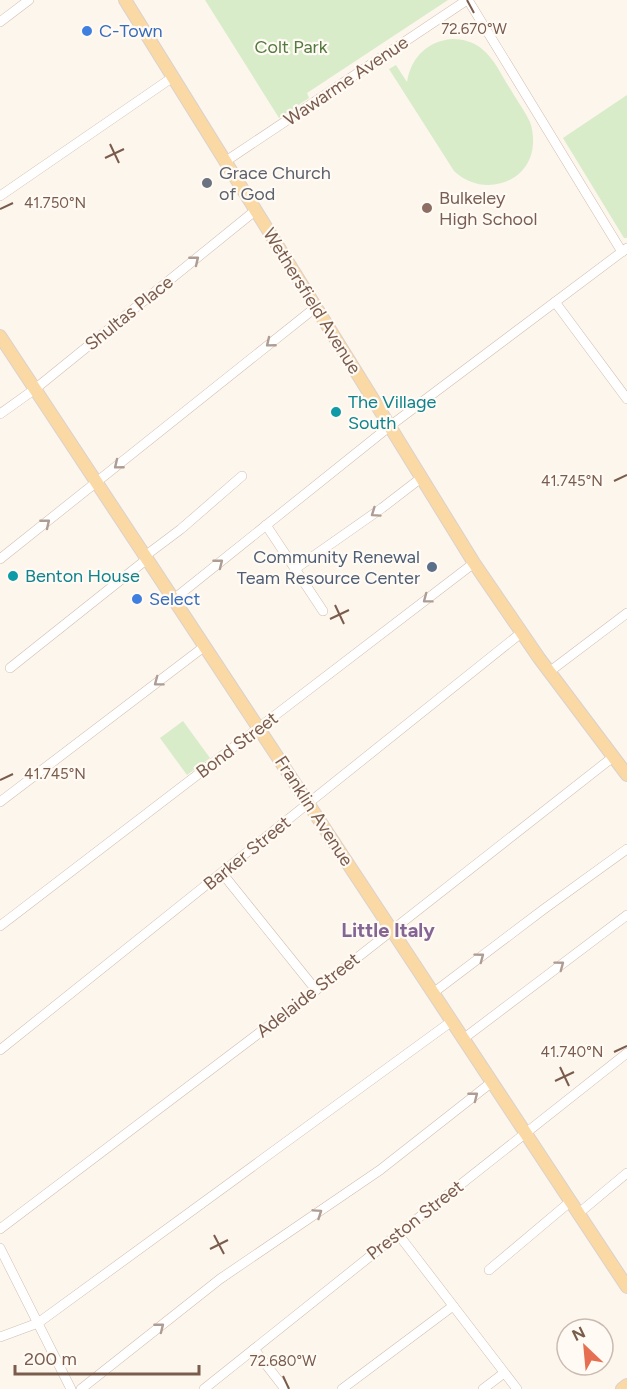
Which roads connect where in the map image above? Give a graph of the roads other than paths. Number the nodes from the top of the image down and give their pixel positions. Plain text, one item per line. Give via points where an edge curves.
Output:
1 (29, 0) edge
2 (125, 0) edge
3 (467, 0) edge
4 (0, 22) edge
5 (173, 77) junction
6 (226, 162) junction
7 (0, 196) edge
8 (256, 210) junction
9 (625, 250) edge
10 (555, 302) junction
11 (316, 307) junction
12 (0, 336) edge
13 (35, 389) junction
14 (627, 399) edge
15 (0, 414) edge
16 (390, 426) junction
17 (242, 476) dead end
18 (421, 477) junction
19 (97, 482) junction
20 (266, 525) junction
21 (146, 557) junction
22 (0, 559) edge
23 (474, 563) junction
24 (295, 569) junction
25 (174, 599) junction
26 (323, 611) dead end
27 (627, 614) edge
28 (521, 633) junction
29 (205, 646) junction
30 (10, 668) dead end
31 (549, 672) junction
32 (259, 728) junction
33 (613, 757) junction
34 (627, 775) edge
35 (0, 802) edge
36 (308, 804) junction
37 (627, 849) edge
38 (222, 873) junction
39 (627, 915) edge
40 (0, 926) edge
41 (392, 930) junction
42 (316, 990) junction
43 (433, 993) junction
44 (452, 1021) junction
45 (463, 1039) junction
46 (0, 1050) edge
47 (627, 1053) edge
48 (492, 1082) junction
49 (526, 1133) junction
50 (627, 1173) edge
51 (571, 1201) junction
52 (579, 1213) junction
53 (0, 1229) edge
54 (398, 1234) junction
55 (0, 1248) edge
56 (489, 1270) dead end
57 (626, 1282) edge
58 (453, 1306) junction
59 (38, 1323) junction
60 (0, 1337) edge
61 (254, 1350) junction
62 (504, 1373) junction
63 (627, 1385) edge
64 (71, 1389) edge
65 (81, 1389) edge
66 (204, 1389) edge
67 (285, 1389) edge
68 (342, 1389) edge
69 (483, 1389) edge
70 (517, 1389) edge
71 (622, 1389) edge

1 - 4 street
2 - 5 main road, Wethersfield Avenue
3 - 6 street, Wawarme Avenue
3 - 9 street
5 - 6 main road, Wethersfield Avenue
5 - 7 street
6 - 8 main road, Wethersfield Avenue
8 - 11 main road, Wethersfield Avenue
13 -> 8 street, Shultas Place
9 - 10 street
10 - 14 street
10 - 16 street
11 - 16 main road, Wethersfield Avenue
11 -> 19 street
12 - 13 main road, Franklin Avenue
13 - 15 street, Shultas Place
13 - 19 main road, Franklin Avenue
16 - 18 main road, Wethersfield Avenue
16 - 20 street
17 - 21 street
18 - 23 main road, Wethersfield Avenue
18 -> 24 street
19 - 21 main road, Franklin Avenue
22 -> 19 street
20 - 24 street
25 -> 20 street
21 - 25 main road, Franklin Avenue
21 - 30 street
23 - 28 main road, Wethersfield Avenue
23 -> 32 street, Bond Street
24 - 26 street
25 - 29 main road, Franklin Avenue
27 - 31 street
28 - 31 main road, Wethersfield Avenue
28 - 36 street, Barker Street
29 - 32 main road, Franklin Avenue
29 -> 35 street
31 - 33 main road, Wethersfield Avenue
32 - 36 main road, Franklin Avenue
32 - 40 street, Bond Street
33 - 34 main road, Wethersfield Avenue
33 - 41 street, Adelaide Street
36 - 38 street, Barker Street
36 - 41 main road, Franklin Avenue
43 -> 37 street
38 - 42 street
38 - 46 street, Barker Street
45 -> 39 street
41 - 42 street, Adelaide Street
41 - 43 main road, Franklin Avenue
42 - 53 street, Adelaide Street
43 - 44 main road, Franklin Avenue
44 - 45 main road, Franklin Avenue
44 - 59 street
45 - 48 main road, Franklin Avenue
47 - 49 street, Preston Street
48 - 49 main road, Franklin Avenue
65 -> 48 street via 220,1279 380,1170
49 - 51 main road, Franklin Avenue
49 - 54 street, Preston Street
50 - 52 street
51 - 52 main road, Franklin Avenue
51 - 56 street
52 - 57 main road, Franklin Avenue
54 - 58 street
54 - 61 street, Preston Street
55 - 59 street
58 - 62 street
58 - 68 street
59 - 60 street
59 - 64 street
61 - 66 street, Preston Street
61 - 67 street
62 - 69 street
62 - 70 street
63 - 71 main road

